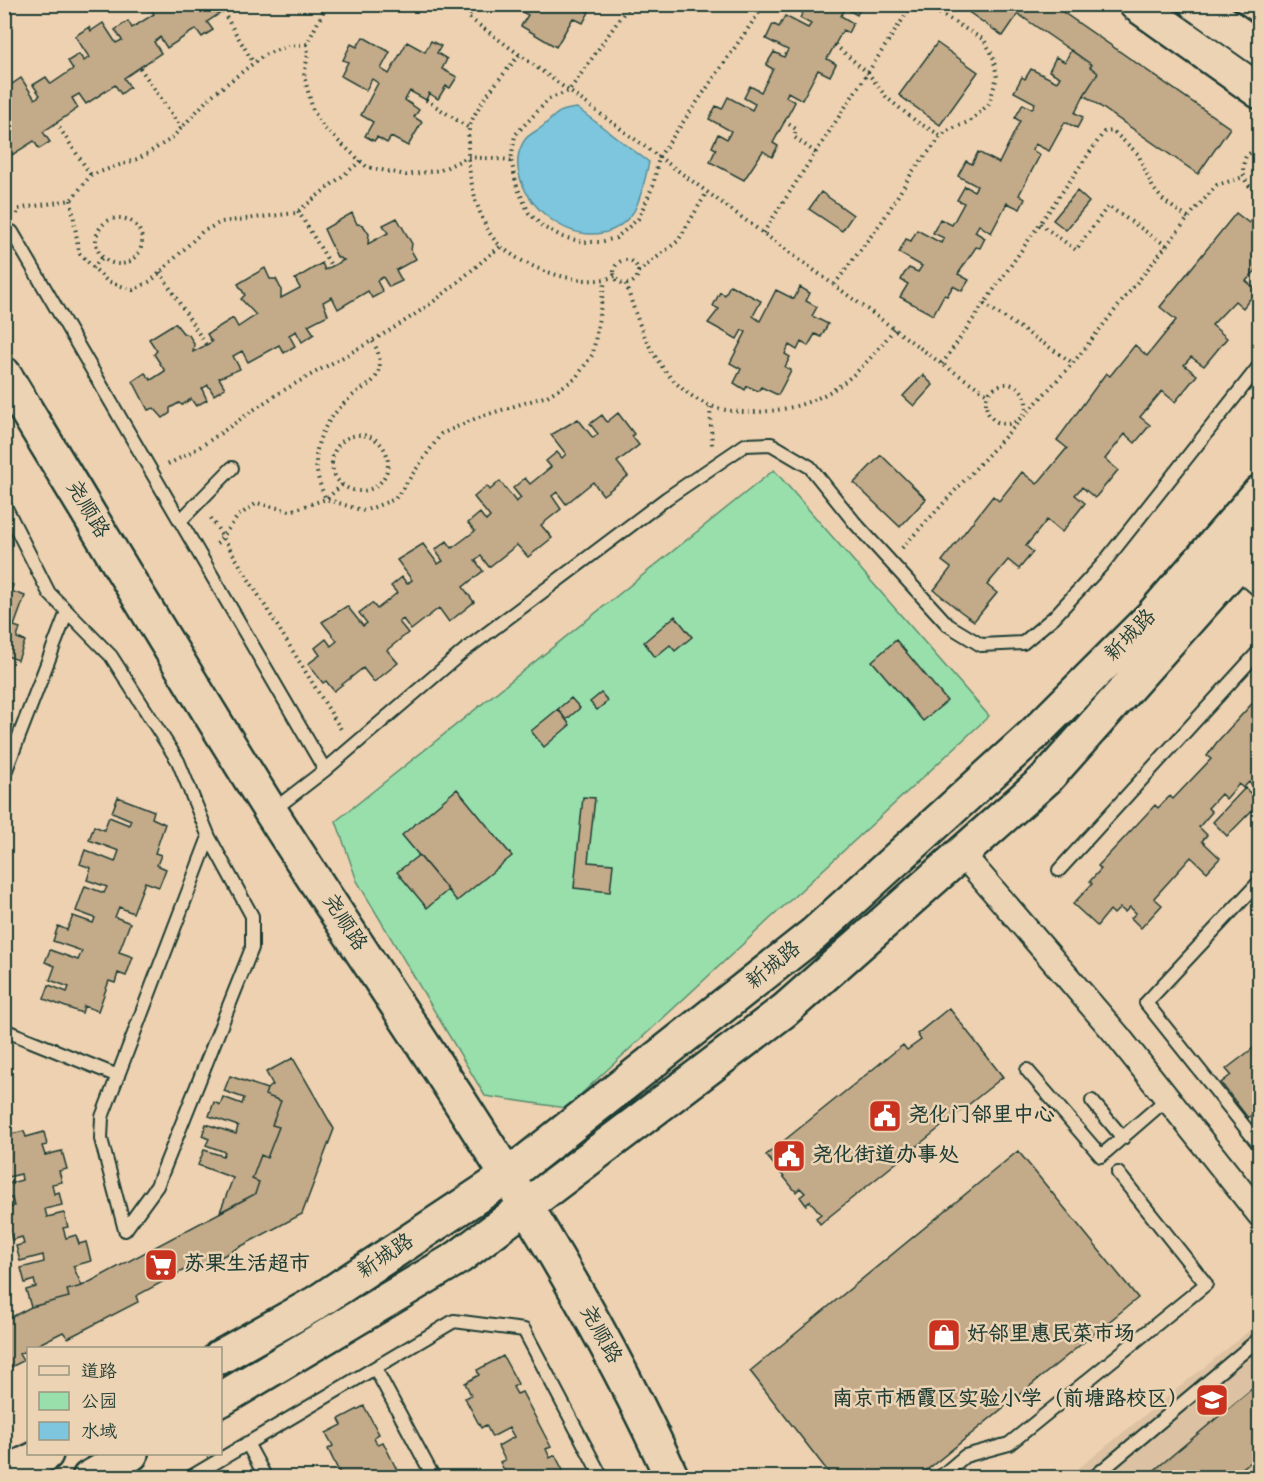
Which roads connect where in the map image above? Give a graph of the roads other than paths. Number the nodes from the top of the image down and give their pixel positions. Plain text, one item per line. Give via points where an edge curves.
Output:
1 (1136, 4) edge
2 (1196, 4) edge
3 (1260, 48) edge
4 (1260, 92) edge
5 (12, 232) road end
6 (1260, 365) edge
7 (4, 374) edge
8 (232, 468) dead end
9 (1260, 492) edge
10 (4, 504) edge
11 (180, 521) junction
12 (1259, 540) edge
13 (1248, 574) edge
14 (67, 612) junction
15 (1260, 650) edge
16 (325, 770) junction
17 (4, 775) edge
18 (271, 812) junction
19 (209, 837) junction
20 (962, 854) junction
21 (1059, 870) dead end
22 (1260, 881) edge
23 (4, 1030) edge
24 (1027, 1070) dead end
25 (118, 1076) junction
26 (1168, 1098) junction
27 (1092, 1101) dead end
28 (1123, 1138) junction
29 (1260, 1146) edge
30 (1118, 1173) dead end
31 (509, 1175) junction
32 (528, 1206) junction
33 (1260, 1215) edge
34 (1260, 1338) edge
35 (222, 1356) edge
36 (375, 1368) junction
37 (222, 1399) edge
38 (248, 1443) junction
39 (44, 1455) edge
40 (129, 1455) edge
41 (4, 1474) edge
42 (89, 1478) edge
43 (189, 1478) edge
44 (266, 1478) edge
45 (434, 1478) edge
46 (602, 1478) edge
47 (672, 1478) edge
48 (939, 1478) edge
49 (1093, 1478) edge

1 - 4 main road
2 - 3 main road
5 - 11 lane
6 - 16 lane via 1102,565 1023,644 981,645 948,626 810,467 771,444 746,445 667,498 465,650
7 - 18 main road, 尧顺路
8 - 11 lane
9 - 31 main road, 新城路 via 1151,617 1059,709 831,918
10 - 14 lane via 49,593
11 - 16 lane
12 - 13 main road, 新城路
13 - 20 main road, 新城路 via 1047,778
14 - 17 lane
14 - 19 lane via 111,656 178,761
15 - 21 lane
16 - 18 lane
18 - 31 main road, 尧顺路
19 - 25 lane
19 - 25 lane via 252,916 252,948 157,1186 125,1230 101,1139 102,1117
20 - 26 street
20 - 32 main road, 新城路 via 785,1010
22 - 29 lane via 1146,1003
23 - 25 lane
24 - 28 lane via 1101,1156
26 - 28 lane
26 - 33 street
27 - 28 lane
30 - 48 lane via 1206,1284 1009,1444 965,1456
31 - 32 main road, 尧顺路
31 - 35 main road, 新城路 via 316,1303
32 - 37 main road, 新城路 via 459,1257
32 - 47 main road, 尧顺路 via 640,1407
34 - 49 lane
36 - 38 lane
36 - 45 lane
36 - 46 lane via 454,1321 524,1330
38 - 43 lane
38 - 44 lane
39 - 41 main road
40 - 42 main road

